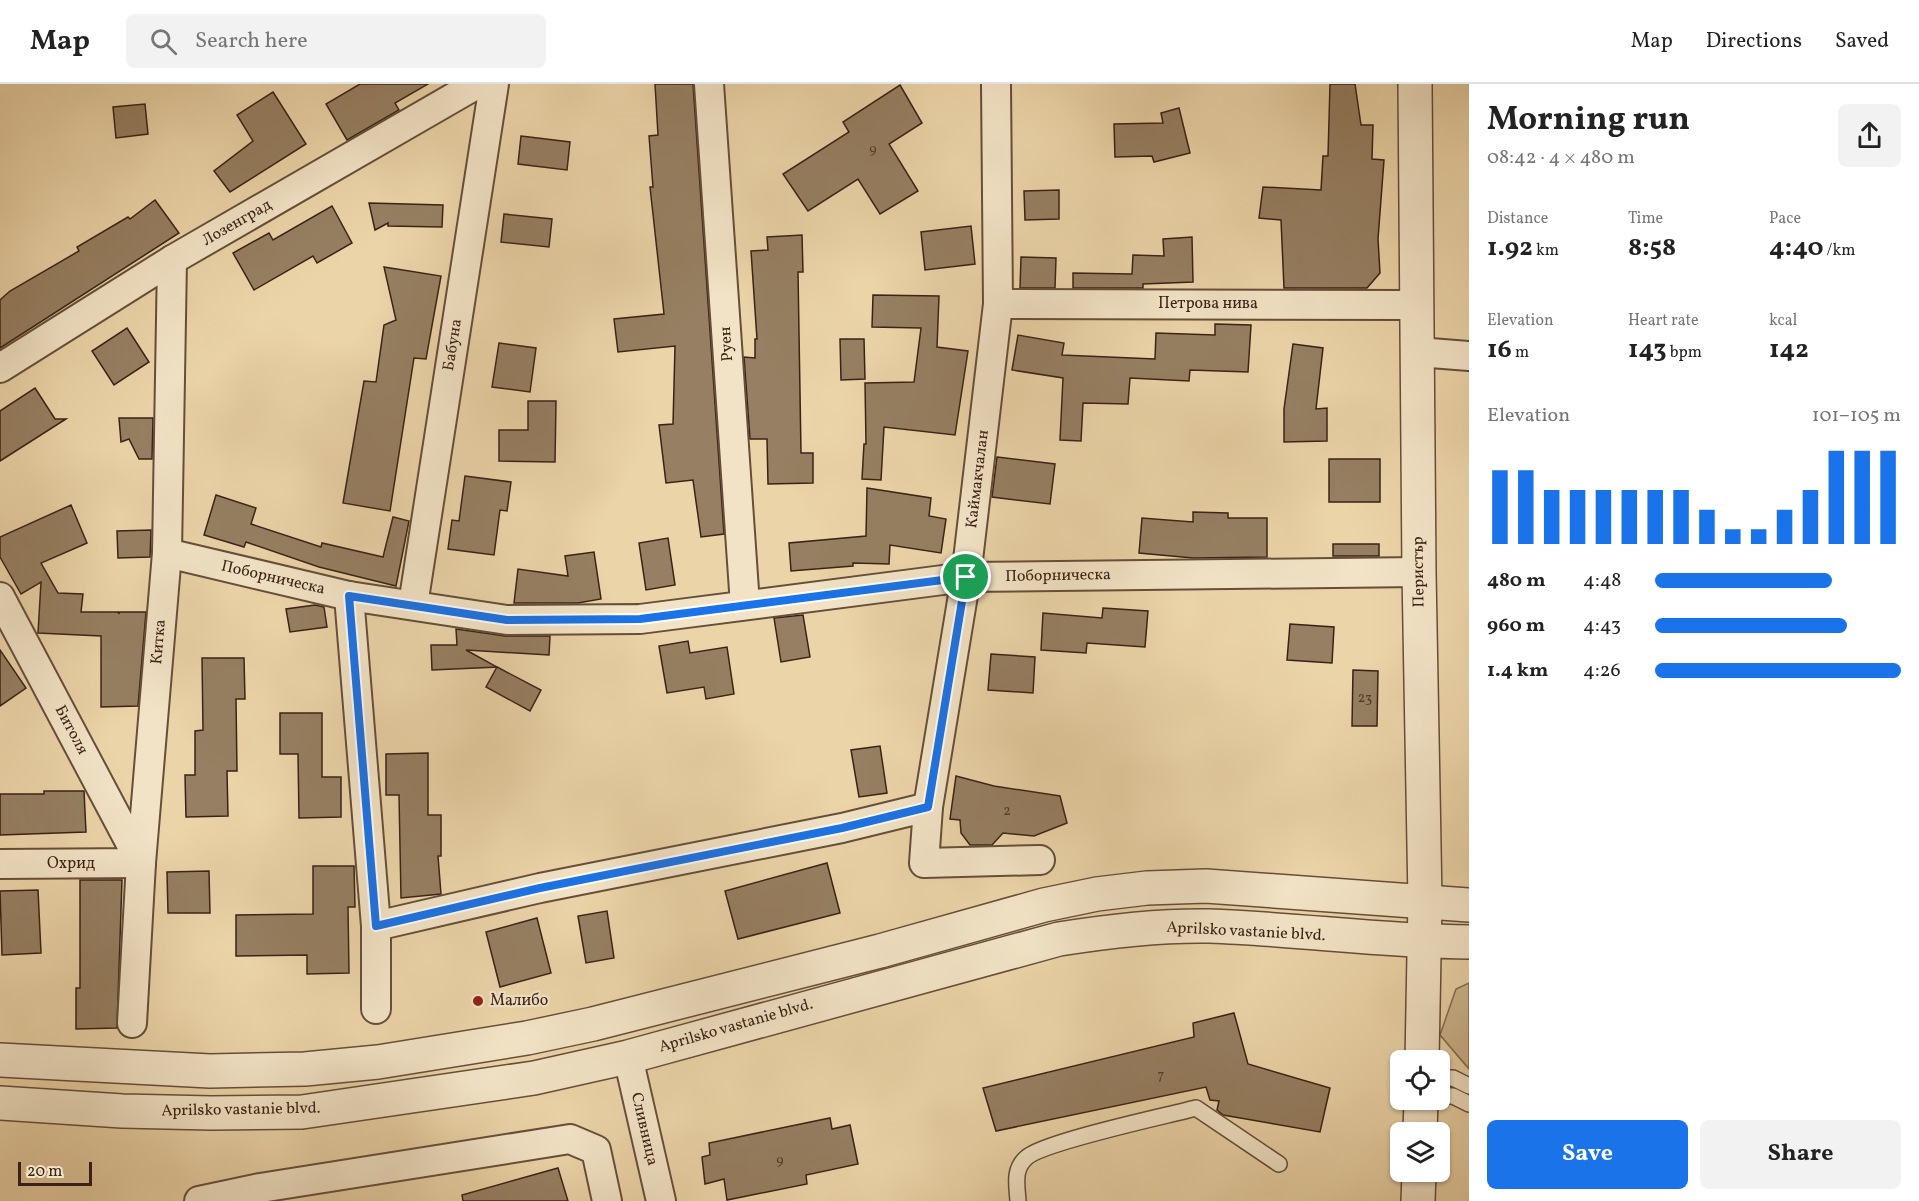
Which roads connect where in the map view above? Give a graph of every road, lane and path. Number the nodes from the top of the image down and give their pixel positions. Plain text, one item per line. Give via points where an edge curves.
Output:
1 (477, 84) edge
2 (494, 84) edge
3 (709, 84) edge
4 (996, 84) edge
5 (1415, 84) edge
6 (172, 260) junction
7 (998, 304) junction
8 (1417, 305) junction
9 (1418, 352) junction
10 (1469, 356) edge
11 (0, 368) edge
12 (167, 553) junction
13 (1419, 572) junction
14 (966, 577) junction
15 (349, 596) junction
16 (0, 597) edge
17 (413, 605) junction
18 (745, 605) junction
19 (928, 807) junction
20 (1040, 860) dead end
21 (141, 863) junction
22 (0, 864) edge
23 (1425, 901) junction
24 (1469, 904) edge
25 (376, 926) junction
26 (1424, 942) junction
27 (1469, 942) edge
28 (376, 1009) dead end
29 (132, 1023) dead end
30 (1422, 1050) edge
31 (628, 1057) junction
32 (0, 1060) edge
33 (1450, 1078) edge
34 (1469, 1086) edge
35 (1450, 1096) edge
36 (0, 1103) edge
37 (1469, 1104) edge
38 (1279, 1164) dead end
39 (1419, 1182) edge
40 (199, 1201) edge
41 (607, 1201) edge
42 (661, 1201) edge
43 (1018, 1201) edge
44 (1418, 1201) edge

1 - 6 street, Лозенград
2 - 17 street, Бабуна
3 - 18 street, Руен
4 - 7 street, Каймакчалан
5 - 8 street, Перистър
6 - 11 street, Лозенград
6 - 12 street, Китка
7 - 8 street, Петрова нива
7 - 14 street, Каймакчалан
8 - 9 street, Перистър
9 - 10 street
9 - 13 street, Перистър
12 - 15 street, Поборническа
12 - 21 street, Китка
13 - 14 street, Поборническа
13 - 23 street, Перистър
14 - 18 street, Поборническа
14 - 19 street, Каймакчалан
15 - 17 street, Поборническа
15 - 25 street
16 - 21 street, Битоля
17 - 18 street, Поборническа via 507,620 640,619
19 - 20 street, Каймакчалан via 924,862
19 - 25 street
21 - 22 street, Охрид
21 - 29 street, Китка
23 - 24 street
23 - 26 street, Перистър
23 - 32 street via 1206,886 1097,894 593,1024 378,1062 305,1069 210,1071
25 - 28 street
26 - 27 street, Aprilsko vastanie blvd.
26 - 30 street, Перистър
26 - 31 street, Aprilsko vastanie blvd. via 1210,926 1119,930 1059,939
31 - 36 street, Aprilsko vastanie blvd. via 534,1078 302,1112 189,1113
31 - 42 street, Сливница
33 - 34 lane
35 - 37 lane
38 - 43 lane via 1196,1108 1027,1156 1016,1172
39 - 44 street
40 - 41 street via 570,1139 596,1150

